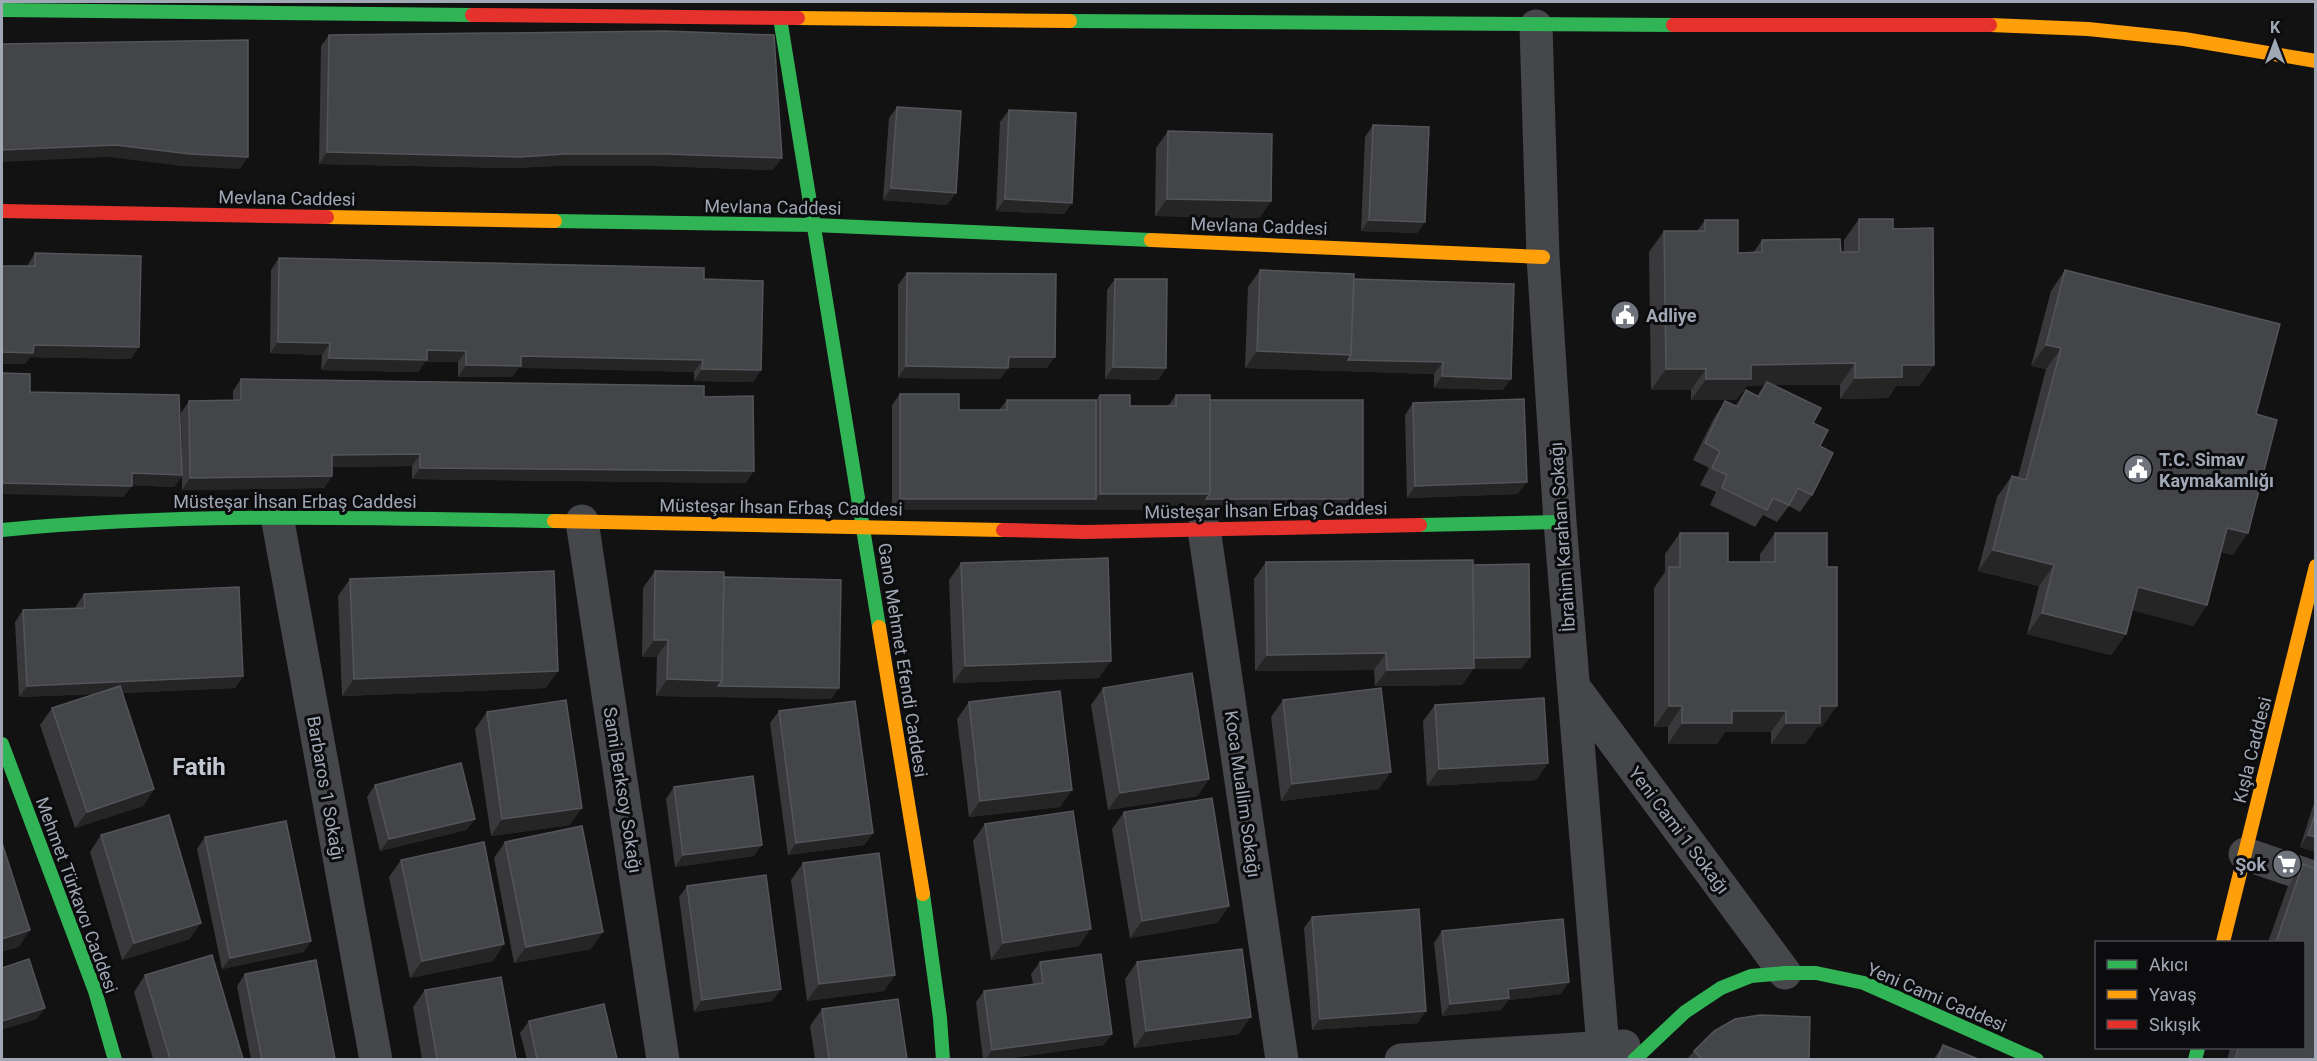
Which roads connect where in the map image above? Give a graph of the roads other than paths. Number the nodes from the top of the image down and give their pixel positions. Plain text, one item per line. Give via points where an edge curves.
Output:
1 (2, 10) edge
2 (780, 18) junction
3 (1536, 26) junction
4 (2316, 61) edge
5 (2, 211) edge
6 (814, 225) junction
7 (1543, 257) junction
8 (277, 516) junction
9 (582, 521) junction
10 (1560, 522) junction
11 (863, 527) junction
12 (1204, 529) junction
13 (2, 530) edge
14 (2316, 566) edge
15 (1574, 687) junction
16 (2, 744) edge
17 (2245, 854) junction
18 (2316, 878) edge
19 (2223, 941) edge
20 (1785, 973) junction
21 (1603, 1047) junction
22 (1641, 1052) edge
23 (115, 1059) edge
24 (375, 1059) edge
25 (663, 1059) edge
26 (943, 1059) edge
27 (1282, 1059) edge
28 (1401, 1059) edge
29 (2037, 1059) edge

1 - 2 street
2 - 3 street
2 - 6 street, Gano Mehmet Efendi Caddesi
3 - 4 street via 1976,24 2088,29 2184,39
3 - 7 street, İbrahim Karahan Sokağı
5 - 6 street, Mevlana Caddesi
6 - 7 street, Mevlana Caddesi
6 - 11 street, Gano Mehmet Efendi Caddesi
7 - 10 street, İbrahim Karahan Sokağı
8 - 9 street, Müsteşar İhsan Erbaş Caddesi
8 - 13 street, Müsteşar İhsan Erbaş Caddesi
8 - 24 street, Barbaros 1 Sokağı
9 - 11 street, Müsteşar İhsan Erbaş Caddesi
9 - 25 street, Sami Berksoy Sokağı
10 - 12 street, Müsteşar İhsan Erbaş Caddesi
10 - 15 street, İbrahim Karahan Sokağı
11 - 12 street, Müsteşar İhsan Erbaş Caddesi via 1084,532
11 - 26 street, Gano Mehmet Efendi Caddesi via 930,940
12 - 27 street, Koca Muallim Sokağı
14 - 17 street, Kışla Caddesi
15 - 20 street, Yeni Cami 1 Sokağı
15 - 21 street, İbrahim Karahan Sokağı
16 - 23 street, Mehmet Türkavcı Caddesi via 95,991
17 - 18 street
17 - 19 street, Kışla Caddesi
20 - 22 street, Yeni Cami Caddesi via 1751,976 1721,988 1685,1012
20 - 29 street, Yeni Cami Caddesi via 1816,973 1864,983
21 - 22 street
21 - 28 street

